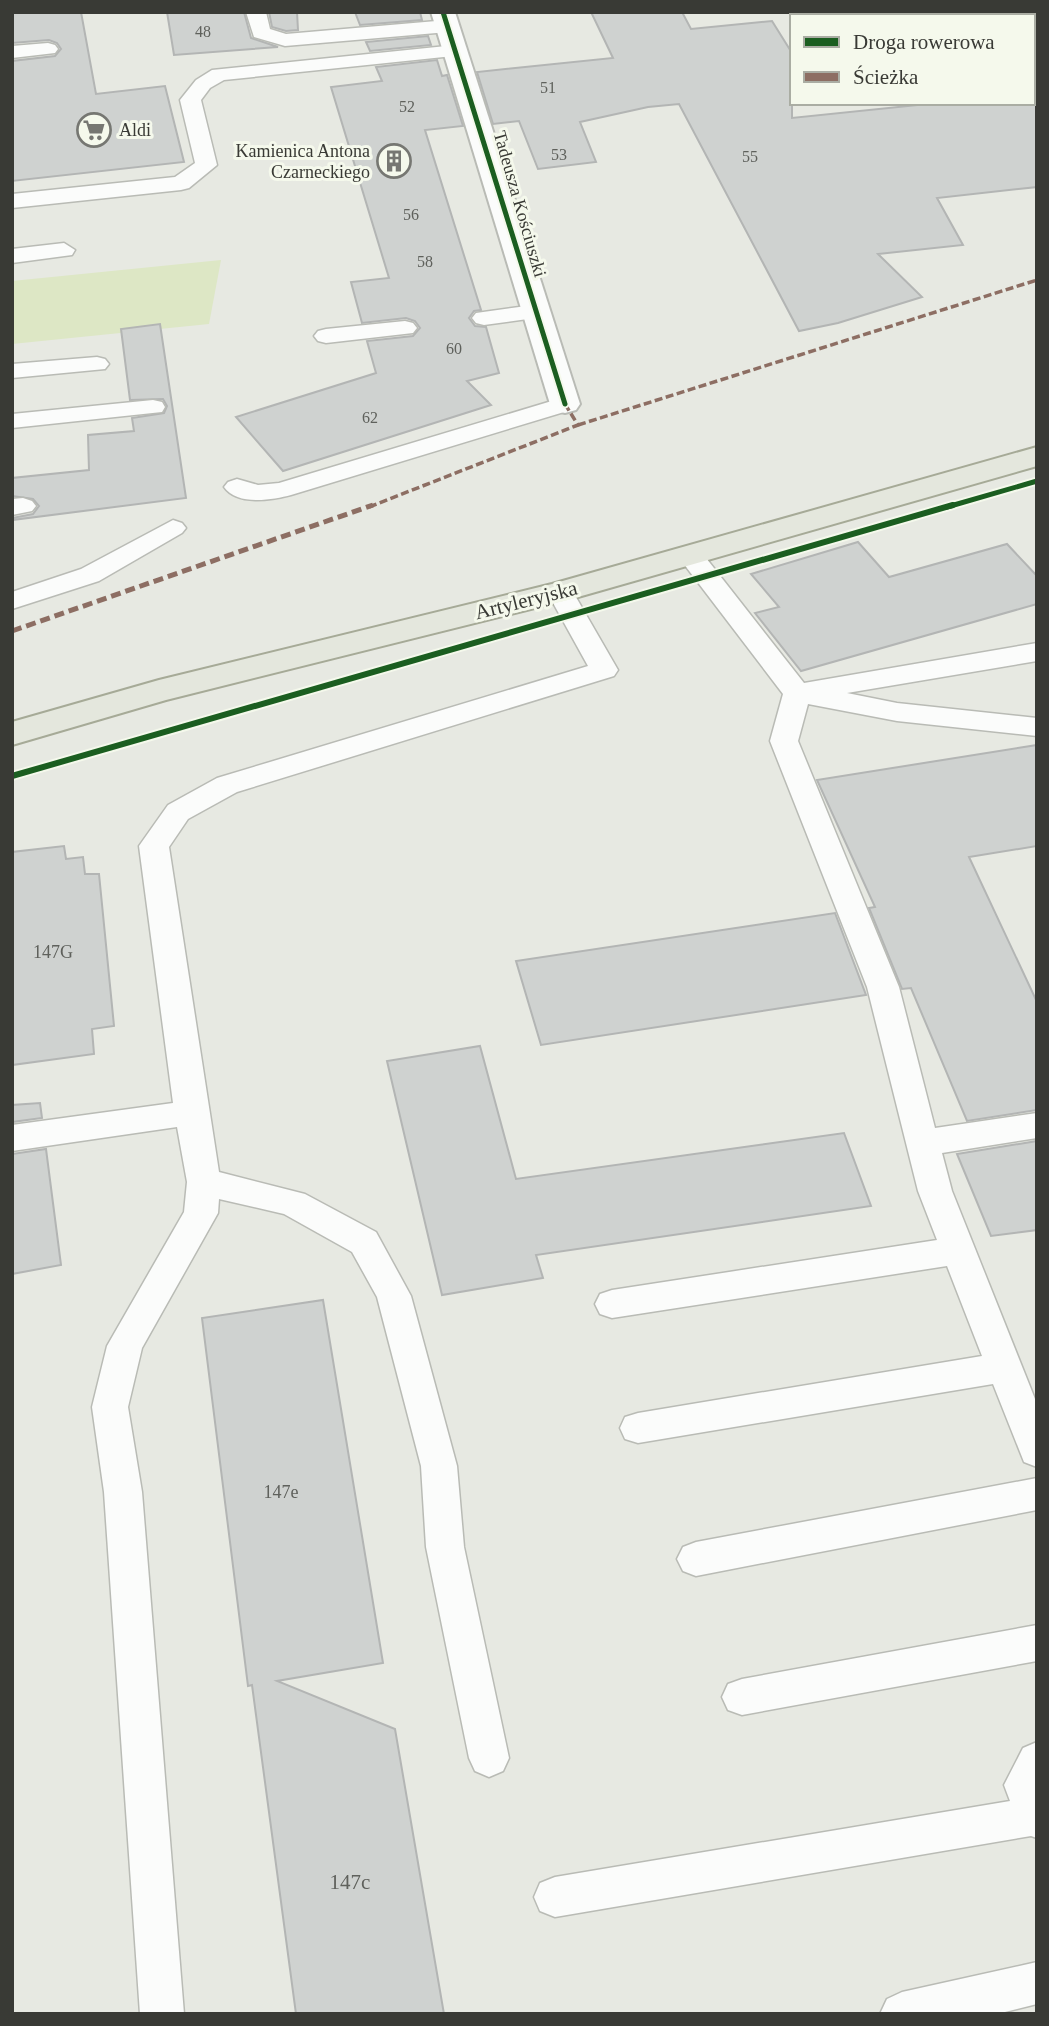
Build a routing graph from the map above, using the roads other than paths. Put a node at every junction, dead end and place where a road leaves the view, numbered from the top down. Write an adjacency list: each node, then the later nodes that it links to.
1 (256, 12): 2 (lane)
2 (449, 30): 5 (lane); 8 (street, Tadeusza Kościuszki)
3 (48, 49): 4 (lane)
4 (12, 52)
5 (12, 201)
6 (64, 250): 7 (lane)
7 (12, 256)
8 (534, 312): 9 (lane); 14 (street, Tadeusza Kościuszki)
9 (484, 318)
10 (405, 328): 11 (lane)
11 (326, 336)
12 (97, 364): 13 (lane)
13 (12, 371)
14 (565, 404): 18 (lane)
15 (153, 407): 16 (lane)
16 (12, 421)
17 (1037, 456): 20 (main road, Artyleryjska)
18 (237, 487)
19 (173, 528): 22 (lane)
20 (690, 555): 21 (main road, Artyleryjska); 24 (lane)
21 (560, 592): 26 (main road, Artyleryjska); 27 (lane)
22 (12, 601)
23 (1037, 652): 24 (lane)
24 (797, 693): 25 (lane); 30 (lane)
25 (1037, 727)
26 (12, 734)
27 (191, 1113): 29 (lane); 31 (lane)
28 (1037, 1125): 30 (lane)
29 (12, 1138)
30 (923, 1143): 32 (lane)
31 (204, 1182): 41 (lane); 46 (lane)
32 (958, 1251): 33 (lane); 34 (lane)
33 (612, 1304)
34 (1004, 1367): 35 (lane); 36 (lane)
35 (638, 1428)
36 (1037, 1451)
37 (1037, 1494): 38 (lane)
38 (696, 1559)
39 (1037, 1643): 40 (lane)
40 (742, 1697)
41 (489, 1758)
42 (1037, 1761): 43 (lane)
43 (1036, 1817): 44 (lane)
44 (555, 1897)
45 (1037, 1983): 47 (lane)
46 (162, 2014)
47 (902, 2014)

